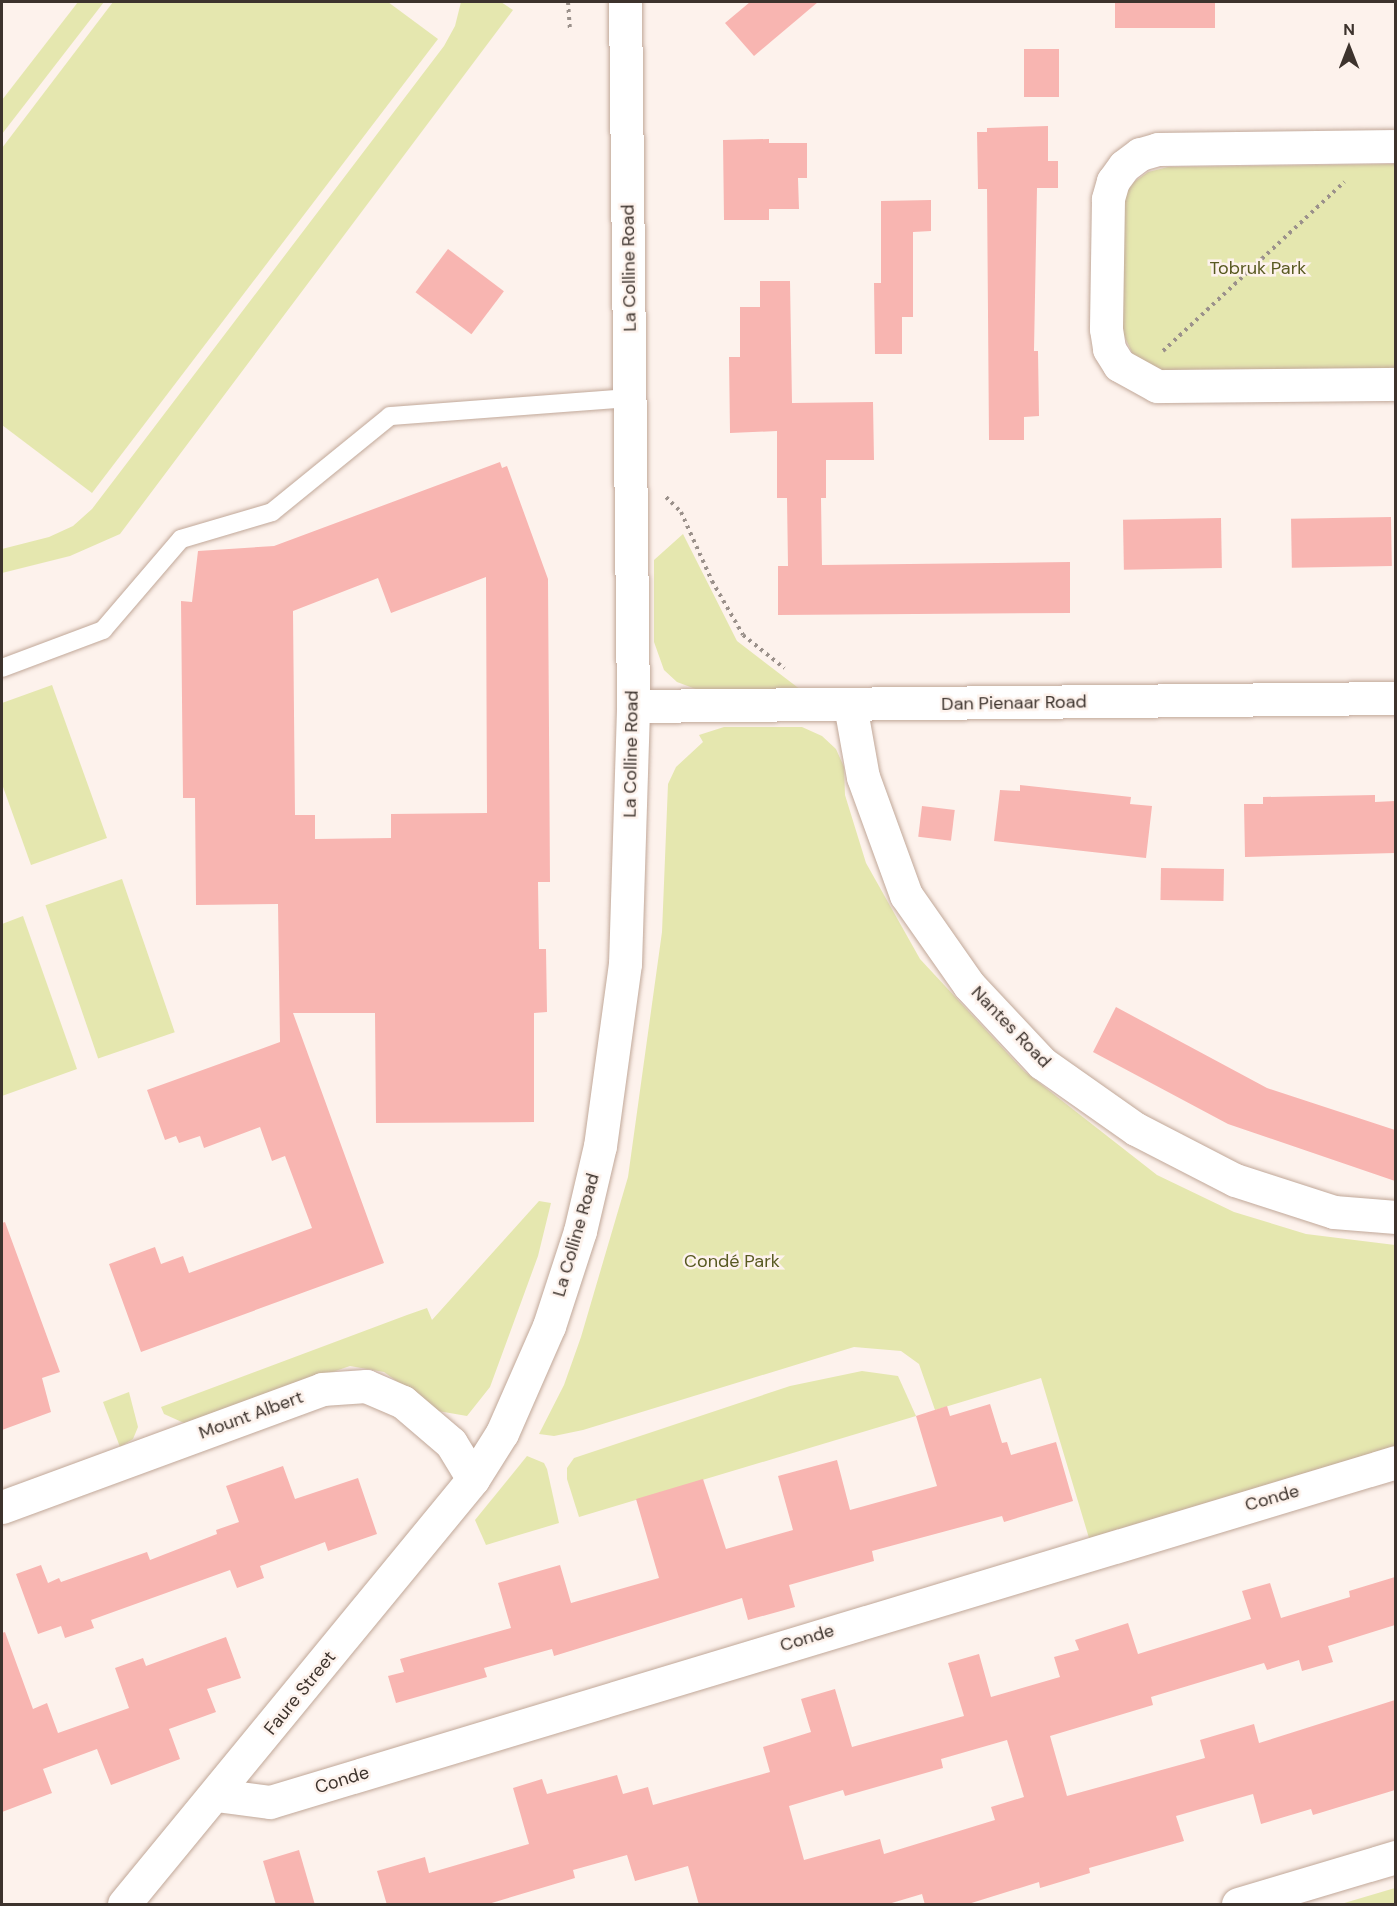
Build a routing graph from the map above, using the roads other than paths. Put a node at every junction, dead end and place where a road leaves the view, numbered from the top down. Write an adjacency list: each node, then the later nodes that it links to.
1 (626, 2): 4 (street, La Colline Road)
2 (1380, 146): 3 (street)
3 (1395, 384)
4 (630, 398): 5 (lane); 8 (street, La Colline Road)
5 (2, 668)
6 (1395, 698): 7 (street, Dan Pienaar Road)
7 (850, 705): 8 (street, Dan Pienaar Road); 9 (street, Nantes Road)
8 (633, 706): 11 (street, La Colline Road)
9 (1395, 1217)
10 (1395, 1462): 13 (street, Conde)
11 (473, 1479): 12 (street, Mount Albert); 13 (street, Faure Street)
12 (2, 1507)
13 (217, 1795): 15 (street, Faure Street)
14 (1395, 1857): 16 (street)
15 (124, 1905)
16 (1238, 1905)

